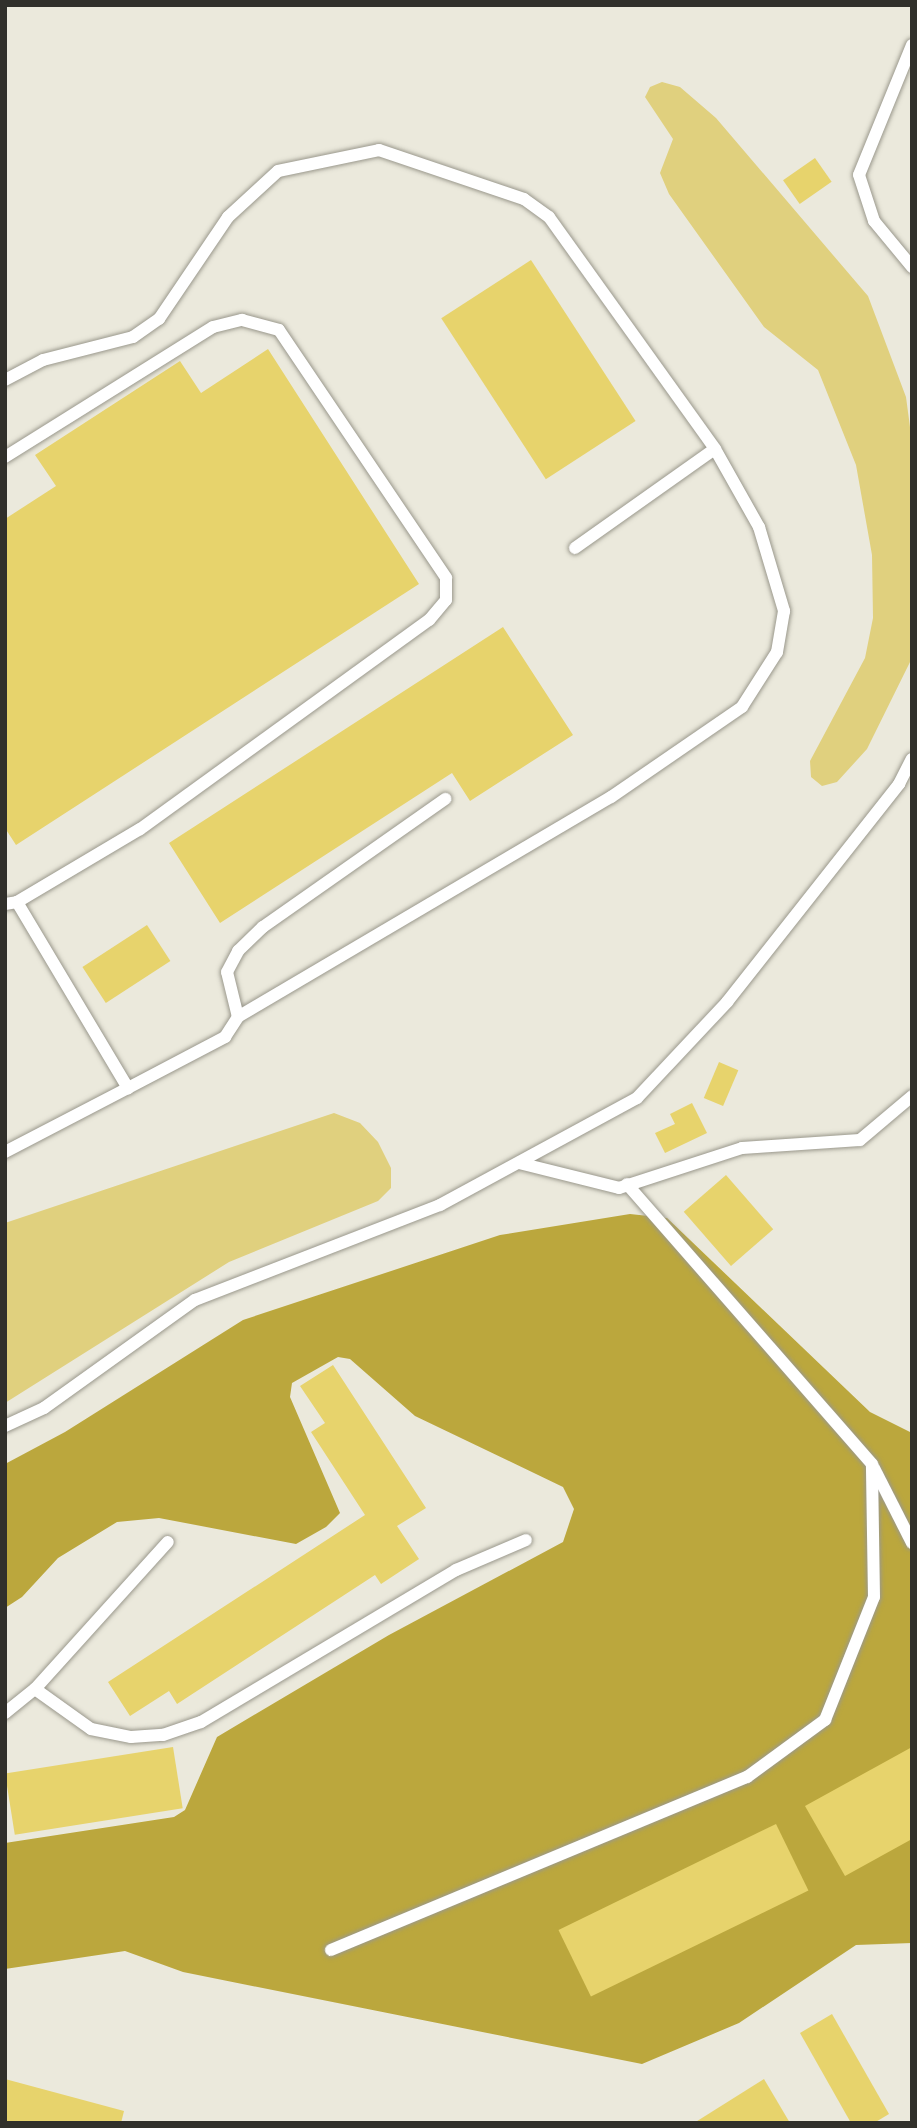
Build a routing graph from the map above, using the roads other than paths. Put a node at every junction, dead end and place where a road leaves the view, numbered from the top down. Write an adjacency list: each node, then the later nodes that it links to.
1 (912, 45): 2 (lane)
2 (912, 267)
3 (5, 380): 4 (lane)
4 (715, 449): 6 (lane); 12 (lane)
5 (5, 457): 11 (lane)
6 (575, 548)
7 (912, 759): 9 (lane)
8 (912, 770): 9 (lane)
9 (900, 784): 16 (lane)
10 (445, 799): 12 (lane)
11 (11, 903): 13 (lane)
12 (238, 1017): 13 (lane)
13 (128, 1088): 15 (lane)
14 (912, 1096): 17 (lane)
15 (5, 1152)
16 (519, 1163): 17 (lane); 18 (lane)
17 (627, 1184): 19 (lane)
18 (5, 1426)
19 (872, 1464): 22 (lane); 25 (lane)
20 (526, 1540): 23 (lane)
21 (167, 1542): 23 (lane)
22 (912, 1543)
23 (35, 1689): 24 (lane)
24 (5, 1713)
25 (331, 1950)

